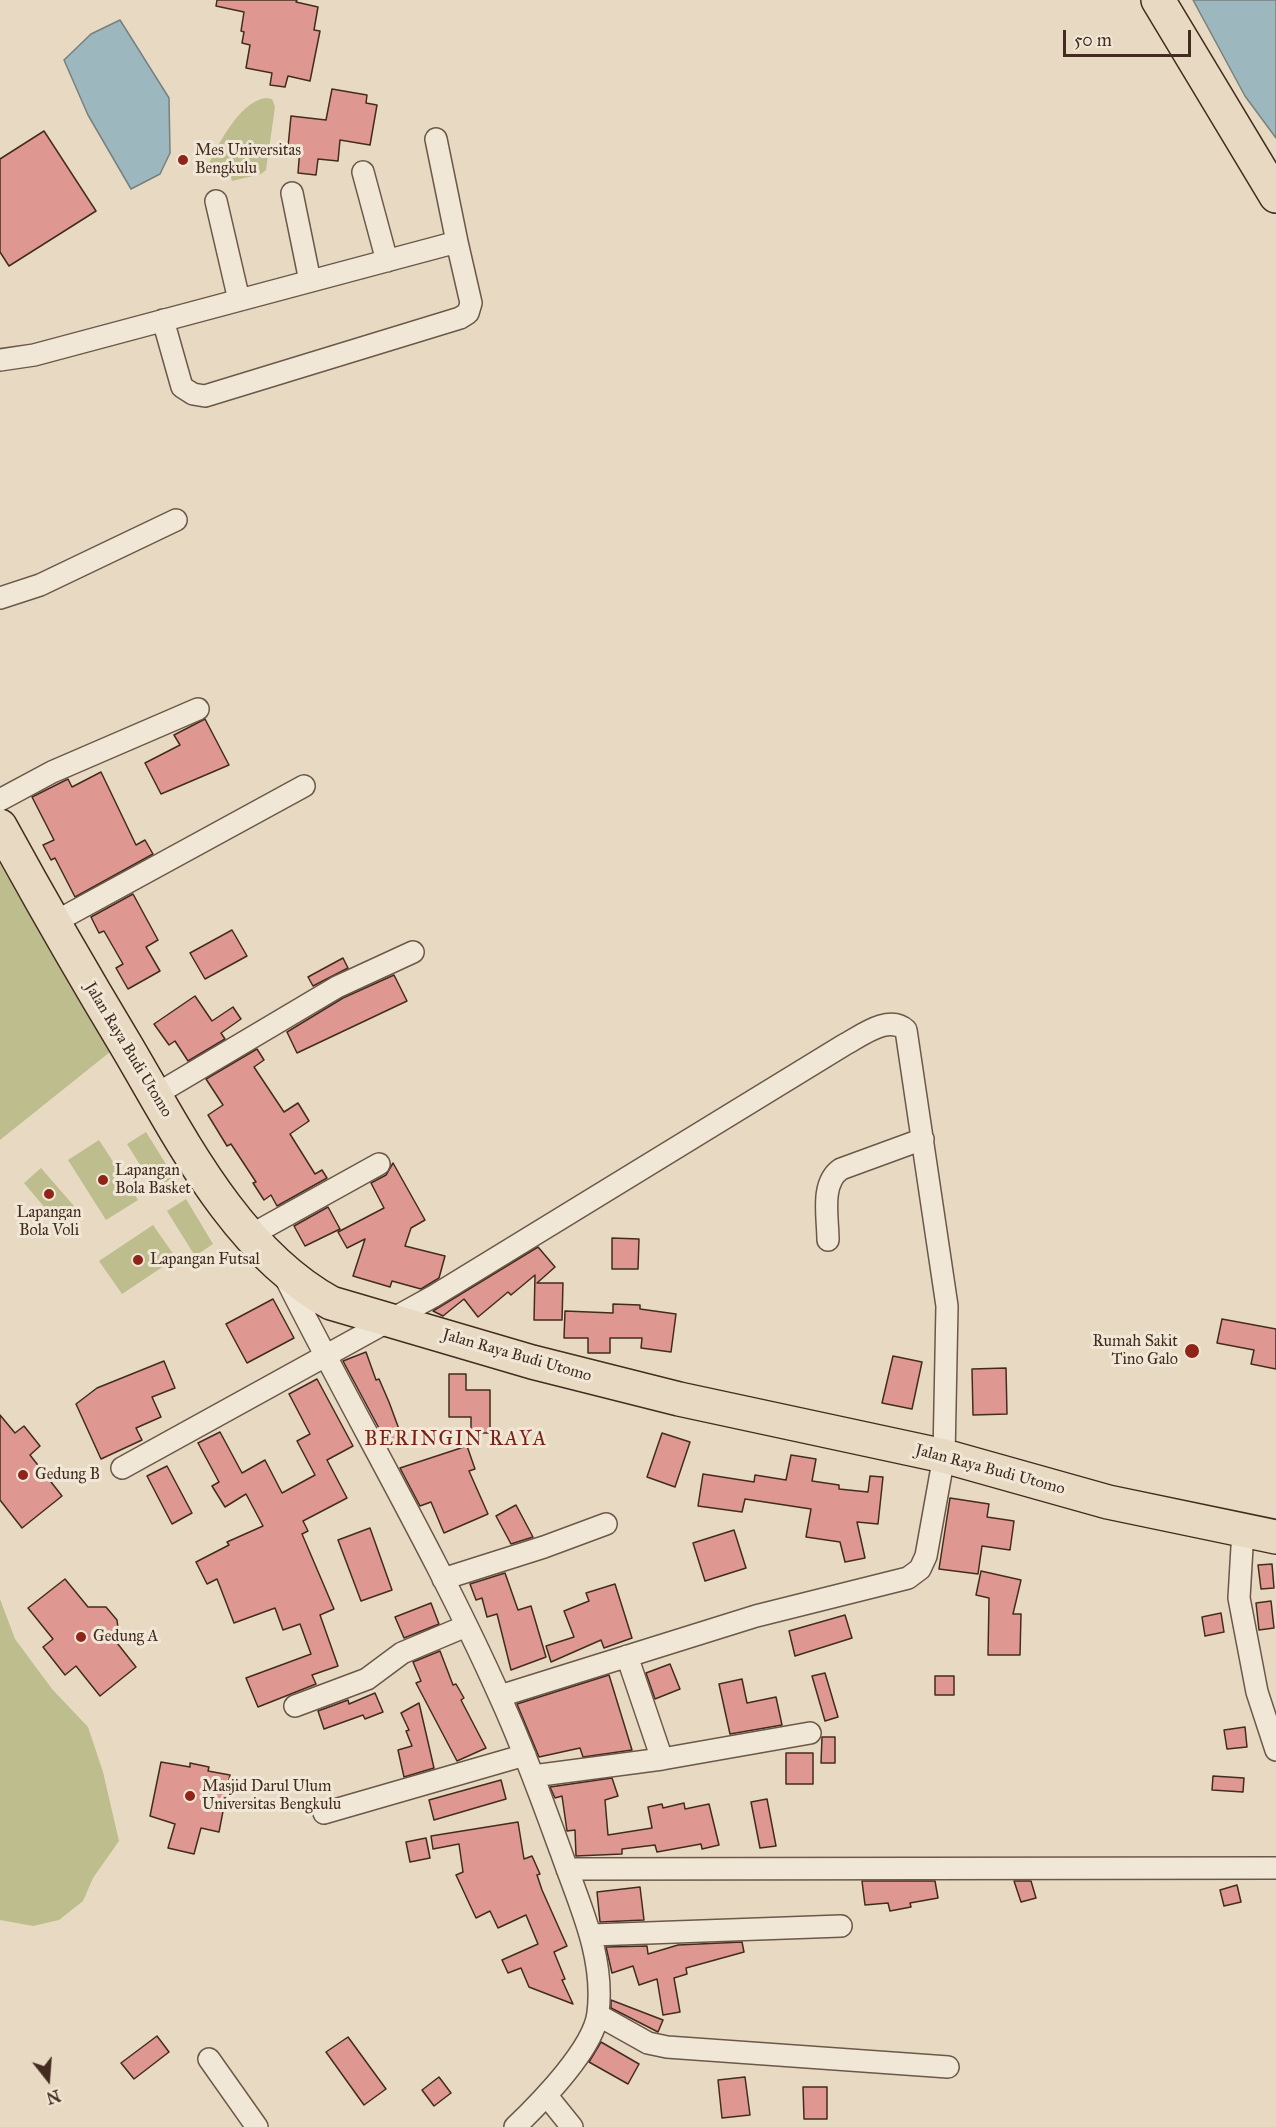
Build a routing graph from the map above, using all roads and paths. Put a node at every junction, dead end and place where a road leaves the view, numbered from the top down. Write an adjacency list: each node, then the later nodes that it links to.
1 (1158, 0): 5 (main road)
2 (436, 139): 7 (street)
3 (363, 172): 8 (street)
4 (292, 193): 9 (street)
5 (1276, 196)
6 (216, 201): 10 (street)
7 (457, 242): 8 (street); 11 (street)
8 (387, 261): 9 (street)
9 (310, 281): 10 (street)
10 (239, 300): 11 (street)
11 (163, 320): 12 (street)
12 (0, 360)
13 (176, 520): 14 (street)
14 (0, 598)
15 (198, 709): 17 (street)
16 (304, 786): 19 (street)
17 (0, 800)
18 (0, 826): 19 (main road, Jalan Raya Budi Utomo)
19 (53, 923): 21 (main road, Jalan Raya Budi Utomo)
20 (413, 952): 21 (street)
21 (155, 1095): 24 (main road, Jalan Raya Budi Utomo)
22 (923, 1139): 25 (street); 27 (street); 29 (street)
23 (379, 1164): 24 (street)
24 (251, 1235): 26 (main road, Jalan Raya Budi Utomo)
25 (828, 1240)
26 (282, 1271): 27 (main road, Jalan Raya Budi Utomo); 28 (street)
27 (391, 1319): 28 (street); 29 (main road, Jalan Raya Budi Utomo)
28 (325, 1356): 30 (street); 34 (street)
29 (944, 1456): 32 (main road, Jalan Raya Budi Utomo); 36 (street)
30 (122, 1468)
31 (606, 1524): 34 (street)
32 (1243, 1530): 33 (main road, Jalan Raya Budi Utomo); 40 (street)
33 (1276, 1537)
34 (443, 1579): 35 (street)
35 (465, 1626): 37 (street); 38 (street)
36 (627, 1656): 37 (street); 42 (street)
37 (500, 1696): 41 (street)
38 (295, 1706)
39 (810, 1733): 42 (street)
40 (1276, 1750)
41 (525, 1755): 43 (street); 44 (street)
42 (662, 1759): 43 (street)
43 (533, 1776): 46 (street)
44 (324, 1813)
45 (1276, 1868): 46 (street)
46 (567, 1869): 48 (street)
47 (841, 1926): 48 (street)
48 (592, 1935): 49 (street)
49 (598, 2015): 51 (street); 52 (street)
50 (210, 2059): 53 (street)
51 (948, 2067)
52 (547, 2096): 54 (street); 55 (street)
53 (257, 2127)
54 (516, 2127)
55 (572, 2127)

